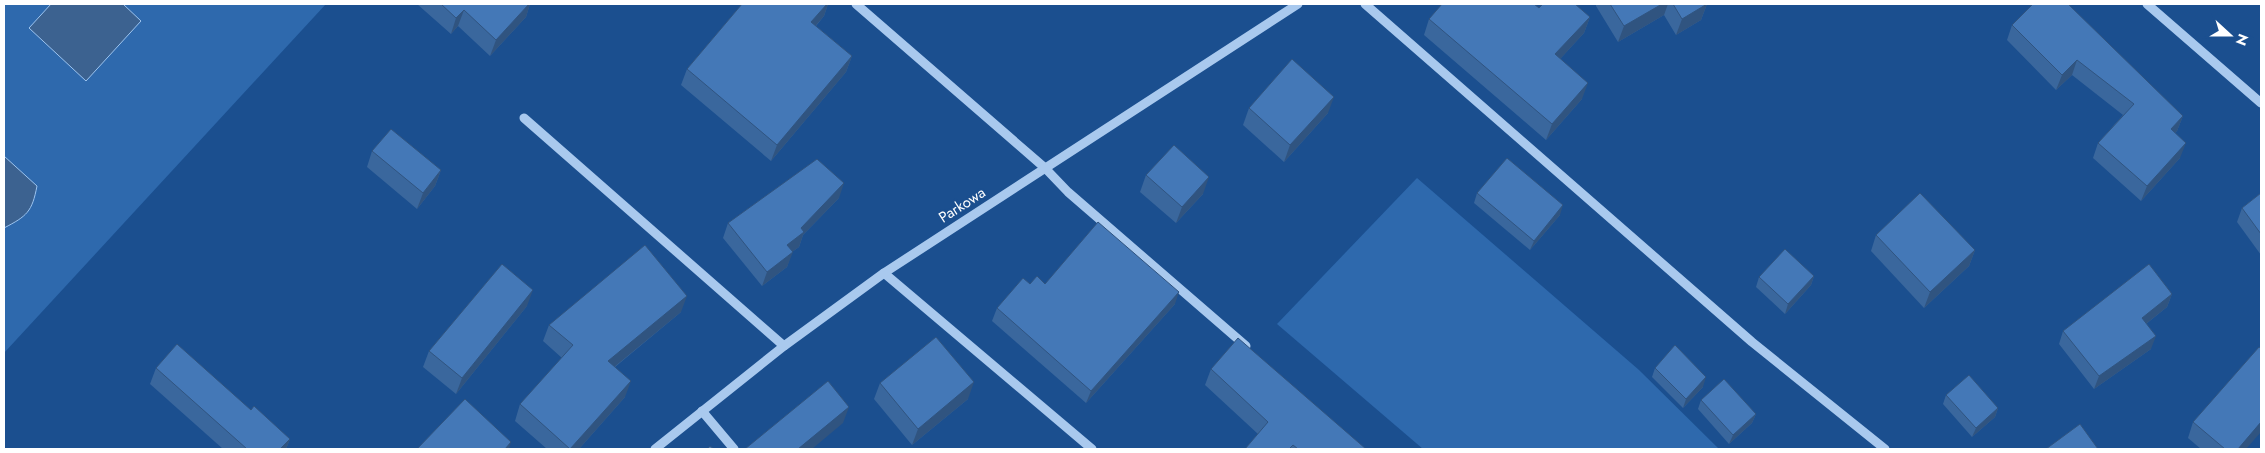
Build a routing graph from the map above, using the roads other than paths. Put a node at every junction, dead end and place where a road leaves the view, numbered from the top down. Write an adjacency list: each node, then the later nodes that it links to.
1 (856, 4): 7 (street)
2 (1298, 4): 7 (street, Parkowa)
3 (1365, 4): 15 (street)
4 (2147, 4): 5 (street)
5 (2261, 103)
6 (524, 118): 9 (street)
7 (1045, 168): 8 (street, Parkowa); 10 (street)
8 (884, 273): 9 (street, Parkowa); 14 (street)
9 (784, 346): 11 (street, Parkowa)
10 (1254, 353)
11 (702, 411): 12 (street, Parkowa); 13 (street)
12 (654, 449)
13 (734, 449)
14 (1092, 449)
15 (1885, 449)

